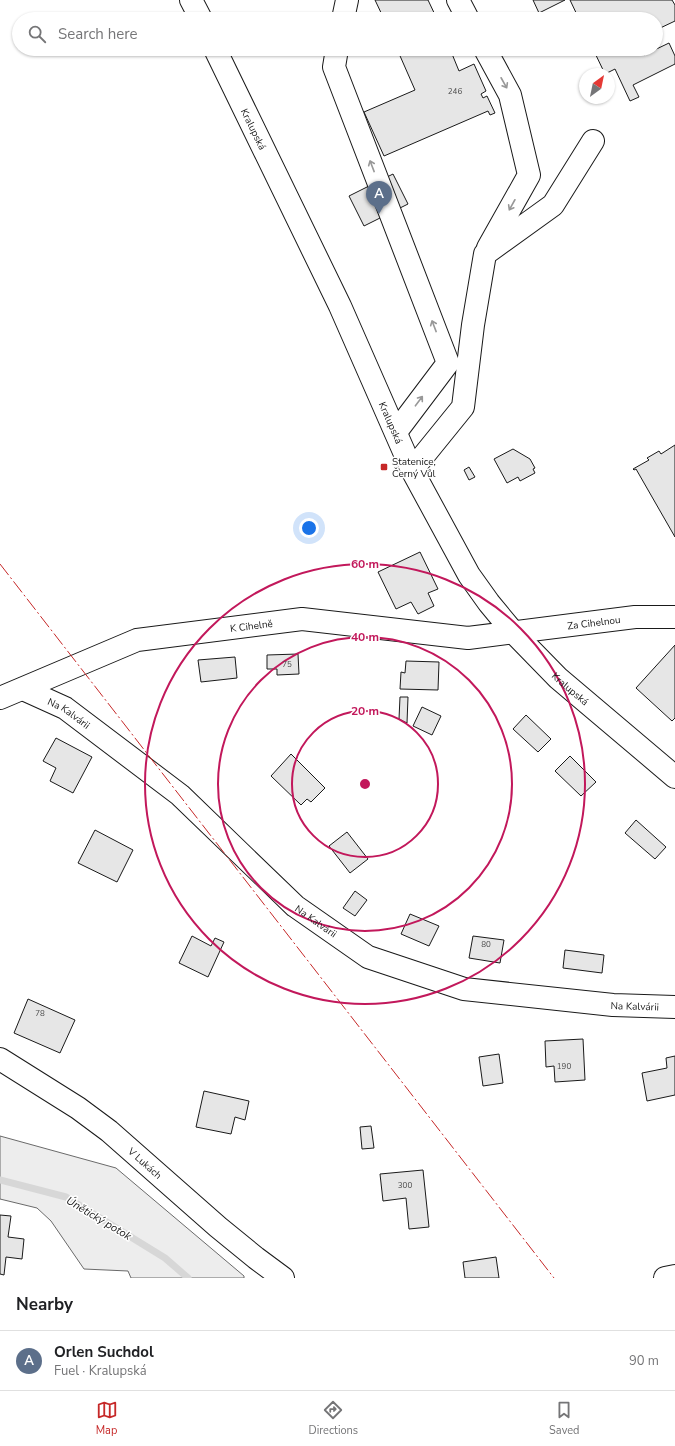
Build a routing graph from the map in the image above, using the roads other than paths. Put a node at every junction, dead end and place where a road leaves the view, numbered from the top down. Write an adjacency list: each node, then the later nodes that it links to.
1 (191, 0): 4 (street)
2 (347, 0): 5 (street)
3 (458, 0): 6 (street)
4 (197, 12)
5 (344, 12)
6 (464, 12)
7 (218, 56): 12 (street, Kralupská)
8 (336, 56): 12 (street, one-way to 8)
9 (489, 56): 11 (street, one-way to 11)
10 (593, 141): 11 (street)
11 (485, 254): 13 (street)
12 (396, 432): 13 (street, Kralupská)
13 (412, 470): 15 (street, Kralupská)
14 (675, 616): 15 (street, Za Cihelnou)
15 (513, 632): 16 (street, K Cihelně); 18 (street, Kralupská)
16 (23, 690): 17 (street, K Cihelně); 19 (street, Na Kalvárii)
17 (0, 698)
18 (675, 777)
19 (675, 1007)
20 (0, 1059): 22 (street, V Lukách)
21 (675, 1276): 23 (street)
22 (283, 1278)
23 (665, 1278)

